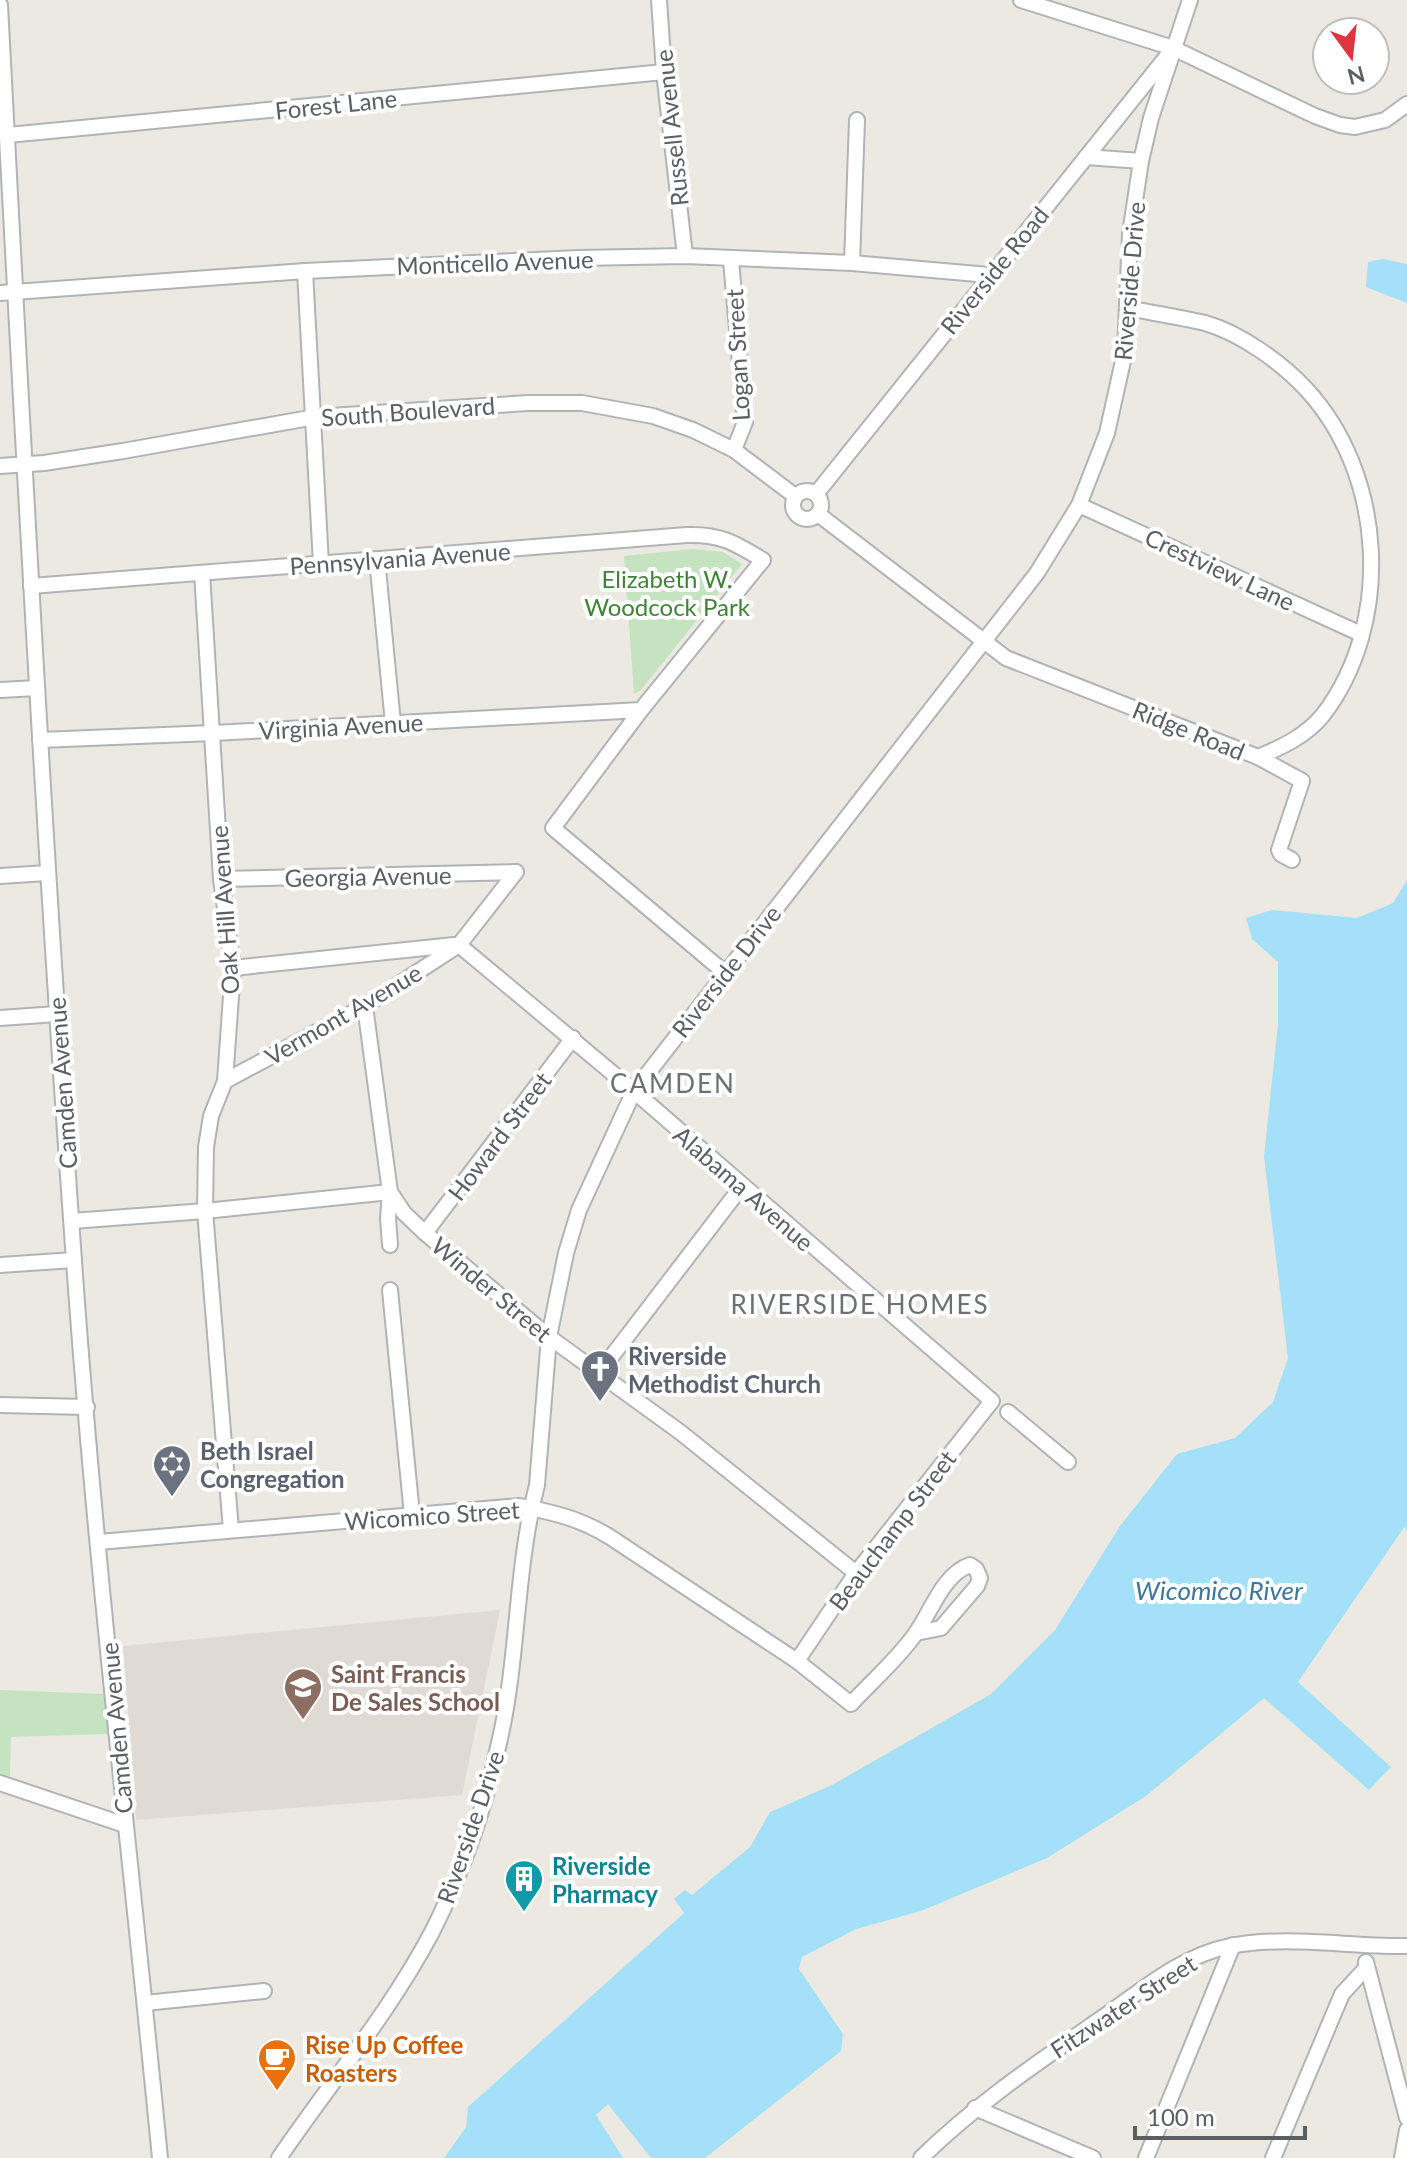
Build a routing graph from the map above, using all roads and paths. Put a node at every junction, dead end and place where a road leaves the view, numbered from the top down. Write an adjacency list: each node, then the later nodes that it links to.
1 (659, 0): 6 (street, Russell Avenue)
2 (1021, 0): 5 (street)
3 (1190, 0): 5 (street, Riverside Drive)
4 (0, 5): 7 (street, Camden Avenue)
5 (1173, 48): 8 (street); 11 (street, Riverside Road); 12 (street, Riverside Drive)
6 (664, 72): 10 (street, Forest Lane); 13 (street, Russell Avenue)
7 (2, 88): 10 (street, Camden Avenue)
8 (1407, 104)
9 (857, 120): 15 (street)
10 (8, 135): 18 (street, Camden Avenue)
11 (1086, 157): 12 (street); 17 (street, Riverside Road)
12 (1141, 161): 20 (street, Riverside Drive)
13 (685, 256): 14 (street, Monticello Avenue); 16 (street, Monticello Avenue)
14 (731, 260): 15 (street, Monticello Avenue); 22 (street, Logan Street)
15 (852, 263): 17 (street, Monticello Avenue)
16 (305, 271): 18 (street, Monticello Avenue); 21 (street)
17 (989, 275): 25 (street, Riverside Road)
18 (17, 292): 19 (street, Monticello Avenue); 23 (street, Camden Avenue)
19 (0, 293)
20 (1127, 308): 27 (street, Riverside Drive); 33 (street, Ridge Road)
21 (315, 417): 22 (street, South Boulevard); 23 (street, South Boulevard); 30 (street)
22 (734, 450): 26 (street, South Boulevard)
23 (25, 465): 24 (street, South Boulevard); 32 (street, Camden Avenue)
24 (0, 466)
25 (816, 494): 26 (street); 28 (street)
26 (795, 496): 28 (street)
27 (1079, 505): 33 (street, Crestview Lane); 34 (street, Riverside Drive)
28 (818, 514): 34 (street)
29 (377, 559): 30 (street, Pennsylvania Avenue); 37 (street, Pennsylvania Avenue); 38 (street)
30 (321, 564): 31 (street, Pennsylvania Avenue)
31 (202, 573): 32 (street, Pennsylvania Avenue); 39 (street, Oak Hill Avenue)
32 (31, 586): 35 (street, Camden Avenue)
33 (1361, 634): 41 (street, Ridge Road)
34 (983, 642): 41 (street, Ridge Road); 48 (street, Riverside Drive)
35 (37, 688): 36 (street); 40 (street, Camden Avenue)
36 (0, 690)
37 (641, 710): 38 (street, Virginia Avenue); 48 (street)
38 (393, 723): 39 (street, Virginia Avenue)
39 (213, 733): 40 (street, Virginia Avenue); 45 (street, Oak Hill Avenue)
40 (40, 740): 43 (street, Camden Avenue)
41 (1258, 757): 42 (street)
42 (1292, 860)
43 (47, 873): 44 (street); 50 (street, Camden Avenue)
44 (0, 876)
45 (221, 879): 46 (street, Georgia Avenue); 47 (street, Oak Hill Avenue)
46 (459, 945): 47 (street); 49 (street, Vermont Avenue); 52 (street, Alabama Avenue)
47 (233, 968): 53 (street, Oak Hill Avenue)
48 (724, 972): 54 (street, Riverside Drive)
49 (365, 1006): 53 (street, Vermont Avenue); 56 (street)
50 (57, 1014): 51 (street); 58 (street, Camden Avenue)
51 (0, 1018)
52 (573, 1038): 54 (street, Alabama Avenue); 59 (street, Howard Street)
53 (225, 1081): 57 (street, Oak Hill Avenue)
54 (634, 1091): 55 (street, Alabama Avenue); 64 (street, Riverside Drive)
55 (742, 1186): 65 (street); 66 (street, Alabama Avenue)
56 (390, 1192): 57 (street); 59 (street, Winder Street); 60 (street)
57 (205, 1211): 58 (street); 73 (street, Oak Hill Avenue)
58 (72, 1221): 61 (street, Camden Avenue)
59 (425, 1233): 64 (street, Winder Street)
60 (390, 1245)
61 (74, 1260): 62 (street); 68 (street, Camden Avenue)
62 (0, 1265)
63 (390, 1290): 72 (street)
64 (549, 1337): 65 (street, Winder Street); 71 (street, Riverside Drive)
65 (599, 1373): 75 (street, Winder Street)
66 (992, 1401): 75 (street, Beauchamp Street)
67 (0, 1405): 68 (street)
68 (87, 1407): 74 (street, Camden Avenue)
69 (1008, 1412): 70 (street)
70 (1068, 1462)
71 (531, 1508): 72 (street, Wicomico Street); 77 (street, Wicomico Street); 90 (street, Riverside Drive)
72 (412, 1515): 73 (street, Wicomico Street)
73 (231, 1530): 74 (street, Wicomico Street)
74 (99, 1542): 79 (street, Camden Avenue)
75 (856, 1573): 77 (street, Beauchamp Street)
76 (916, 1633): 76 (street); 77 (street, Wicomico Street)
77 (797, 1661)
78 (0, 1783): 79 (street)
79 (125, 1825): 85 (street, Camden Avenue)
80 (1233, 1945): 81 (street, Fitzwater Street); 86 (street, Fitzwater Street); 93 (street)
81 (1368, 1946): 82 (street, Fitzwater Street); 83 (street)
82 (1407, 1946)
83 (1366, 1968): 87 (street); 94 (street)
84 (264, 1991): 85 (street)
85 (145, 2003): 89 (street, Camden Avenue)
86 (975, 2108): 91 (street, Fitzwater Street); 92 (street)
87 (1407, 2118)
88 (1407, 2130): 95 (street)
89 (160, 2158)
90 (279, 2158)
91 (921, 2158)
92 (1093, 2158)
93 (1146, 2158)
94 (1273, 2158)
95 (1402, 2158)

